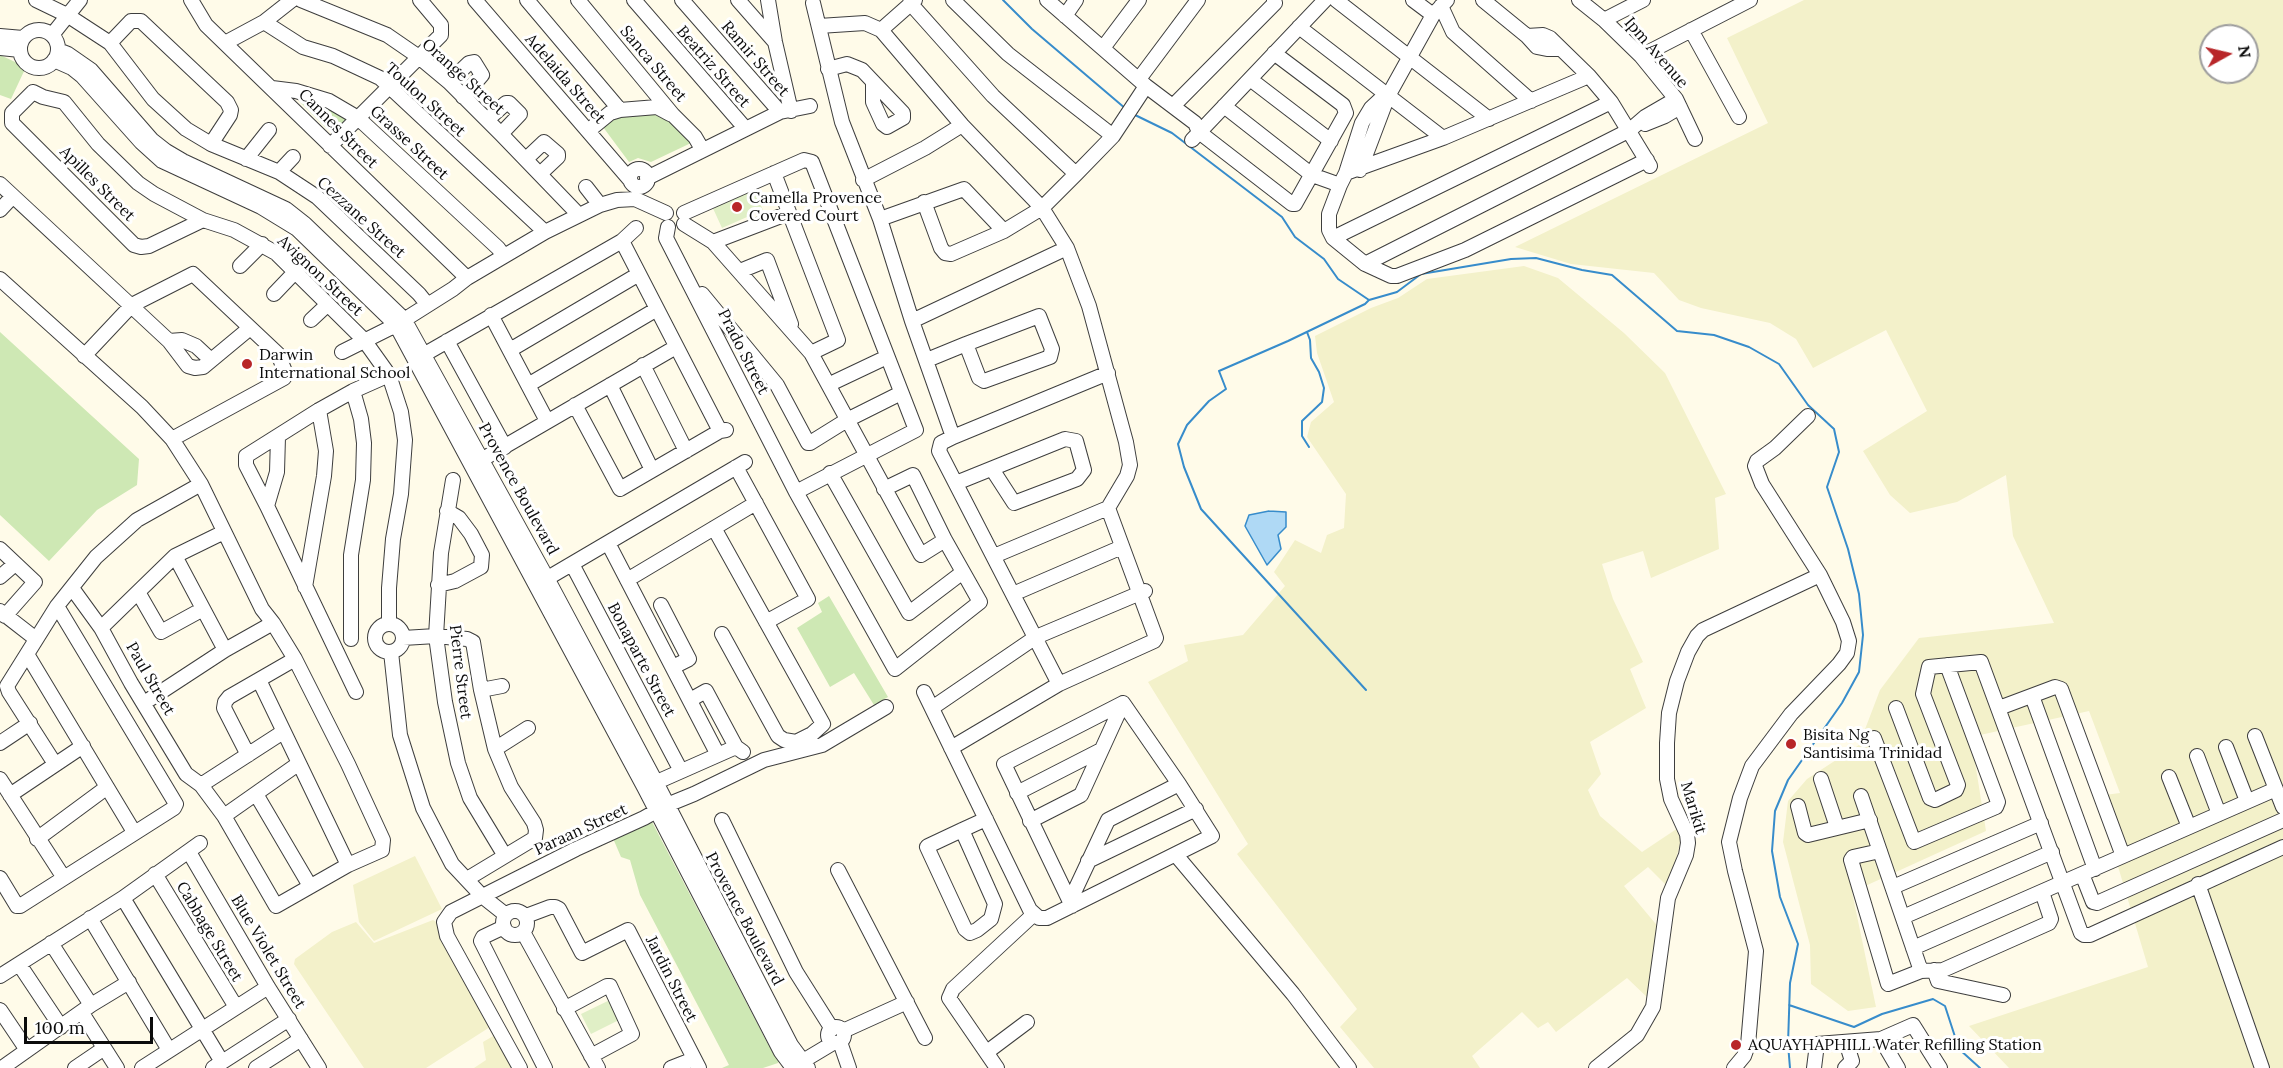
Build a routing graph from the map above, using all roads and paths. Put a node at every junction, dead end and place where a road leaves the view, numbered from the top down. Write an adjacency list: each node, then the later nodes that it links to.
1 (36, 0): 30 (street, Cezzane Street)
2 (80, 0): 30 (street)
3 (191, 0): 42 (street, Cannes Street)
4 (292, 0): 33 (street)
5 (301, 0): 47 (street, Orange Street)
6 (420, 0): 47 (street)
7 (475, 0): 80 (street, Adelaida Street)
8 (527, 0): 67 (street)
9 (579, 0): 70 (street, Sanca Street)
10 (634, 0): 78 (street, Beatriz Street)
11 (682, 0): 68 (street, Ramir Street)
12 (738, 0): 39 (street)
13 (768, 0): 39 (street)
14 (953, 0): 82 (street)
15 (1047, 0): 31 (street)
16 (1076, 0): 31 (street)
17 (1139, 0): 43 (street)
18 (1197, 0): 55 (street)
19 (1274, 0): 65 (street)
20 (1325, 0): 35 (street)
21 (1336, 0): 48 (street)
22 (1413, 0): 29 (street)
23 (1483, 0): 51 (street)
24 (1579, 0): 32 (street, Ipm Avenue)
25 (1643, 0): 32 (street)
26 (1750, 0): 37 (street)
27 (913, 2): 36 (street); 96 (street)
28 (813, 3): 34 (street)
29 (1440, 7): 48 (street); 61 (street)
30 (67, 15): 38 (street); 41 (street, Cezzane Street)
31 (1065, 16): 43 (street)
32 (1604, 20): 46 (street, Ipm Avenue)
33 (264, 22): 42 (street); 56 (street, Toulon Street)
34 (819, 26): 36 (street); 50 (street)
35 (1299, 27): 44 (street); 59 (street)
36 (881, 30): 76 (street)
37 (1691, 30): 46 (street); 71 (street)
38 (52, 35): 40 (street); 45 (street)
39 (775, 42): 68 (street)
40 (10, 43): 49 (street)
41 (110, 43): 87 (street, Cezzane Street); 87 (street)
42 (225, 43): 57 (street, Cannes Street)
43 (1103, 48): 55 (street)
44 (1274, 53): 52 (street); 86 (street)
45 (56, 55): 49 (street); 139 (street, Provence Boulevard)
46 (1641, 56): 63 (street, Ipm Avenue)
47 (419, 57): 53 (street, Orange Street); 56 (street)
48 (1410, 58): 59 (street); 73 (street)
49 (34, 67): 58 (street)
50 (828, 69): 54 (street); 99 (street)
51 (1588, 76): 61 (street); 62 (street)
52 (1250, 79): 66 (street); 86 (street)
53 (449, 82): 60 (street, Orange Street); 60 (street)
54 (873, 82)
55 (1143, 82): 65 (street); 82 (street)
56 (390, 87): 72 (street); 116 (street, Toulon Street)
57 (272, 88): 72 (street, Grasse Street); 88 (street, Cannes Street)
58 (33, 92): 69 (street, Avignon Street); 112 (street, Apilles Street)
59 (1387, 95): 84 (street); 98 (street)
60 (463, 97): 74 (street, Orange Street)
61 (1531, 101): 73 (street)
62 (1611, 102): 77 (street); 117 (street)
63 (1678, 103): 77 (street); 85 (street, Ipm Avenue)
64 (810, 106): 68 (street)
65 (1173, 106): 83 (street)
66 (1224, 106): 83 (street); 97 (street)
67 (620, 110): 70 (street); 80 (street)
68 (785, 112): 78 (street)
69 (73, 115): 75 (street); 112 (street, Avignon Street)
70 (673, 115): 89 (street, Sanca Street)
71 (1739, 117)
72 (358, 118): 88 (street); 122 (street, Grasse Street)
73 (1489, 119): 84 (street)
74 (487, 120): 81 (street, Orange Street); 81 (street)
75 (62, 123)
76 (962, 125): 99 (street); 106 (street)
77 (1633, 127): 123 (street); 123 (street)
78 (745, 128): 89 (street)
79 (269, 130): 91 (street)
80 (588, 131): 101 (street, Adelaida Street)
81 (501, 134): 92 (street, Orange Street)
82 (1113, 136): 96 (street)
83 (1196, 136): 97 (street)
84 (1443, 138): 98 (street)
85 (1695, 139)
86 (1331, 141): 97 (street)
87 (211, 144): 91 (street, Cezzane Street)
88 (330, 146): 129 (street, Cannes Street)
89 (702, 149): 101 (street)
90 (293, 157): 93 (street)
91 (246, 159): 93 (street, Cezzane Street)
92 (526, 159): 94 (street, Orange Street); 94 (street)
93 (279, 172): 132 (street, Cezzane Street)
94 (541, 173): 109 (street, Orange Street)
95 (774, 173): 108 (street); 110 (street); 152 (street)
96 (1076, 174): 106 (street)
97 (1312, 175): 98 (street)
98 (1348, 176): 117 (street)
99 (863, 180): 111 (street)
100 (0, 184): 103 (street)
101 (637, 186): 105 (street); 113 (street)
102 (586, 187): 105 (street)
103 (12, 196): 107 (street); 133 (street)
104 (924, 202): 111 (street); 115 (street); 115 (street)
105 (600, 205): 109 (street)
106 (1042, 208): 115 (street); 121 (street)
107 (0, 210)
108 (789, 213): 119 (street); 149 (street)
109 (579, 215): 116 (street)
110 (684, 218): 113 (street); 119 (street)
111 (880, 219): 138 (street)
112 (203, 220): 120 (street, Avignon Street)
113 (667, 220): 128 (street, Prado Street)
114 (636, 228): 118 (street)
115 (1004, 231)
116 (545, 232): 122 (street)
117 (1333, 238): 123 (street)
118 (622, 241): 127 (street); 136 (street)
119 (713, 242): 125 (street)
120 (261, 244): 124 (street); 126 (street, Avignon Street)
121 (1067, 248): 138 (street); 156 (street)
122 (504, 256): 129 (street)
123 (1365, 264)
124 (240, 266)
125 (740, 271): 141 (street); 141 (street)
126 (295, 272): 131 (street); 134 (street, Avignon Street)
127 (639, 274): 135 (street); 147 (street)
128 (685, 274): 166 (street); 182 (street, Prado Street)
129 (467, 278): 132 (street)
130 (0, 279): 151 (street)
131 (274, 294)
132 (427, 304): 139 (street)
133 (132, 305): 140 (street); 143 (street); 151 (street)
134 (327, 305): 137 (street); 142 (street, Avignon Street)
135 (657, 309): 146 (street); 159 (street)
136 (491, 315): 144 (street); 147 (street)
137 (311, 320)
138 (912, 321): 154 (street)
139 (400, 322): 142 (street); 150 (street, Provence Boulevard); 174 (street, Provence Boulevard)
140 (250, 328): 153 (street); 170 (street)
141 (794, 332): 149 (street)
142 (364, 340): 148 (street); 157 (street, Avignon Street)
143 (169, 341): 153 (street); 153 (street)
144 (447, 341): 150 (street); 171 (street)
145 (966, 344): 145 (street); 154 (street)
146 (676, 346): 155 (street); 172 (street)
147 (510, 350): 159 (street)
148 (342, 352)
149 (811, 353): 158 (street)
150 (425, 354): 174 (street, Provence Boulevard)
151 (84, 356): 170 (street)
152 (887, 357): 158 (street); 162 (street)
153 (211, 360)
154 (927, 360): 169 (street)
155 (643, 365): 160 (street); 172 (street)
156 (1108, 373): 169 (street); 185 (street)
157 (389, 375): 161 (street); 214 (street, Avignon Street)
158 (830, 384): 166 (street)
159 (528, 385): 167 (street)
160 (610, 385): 163 (street); 176 (street)
161 (353, 391): 164 (street); 222 (street)
162 (901, 393): 166 (street); 173 (street)
163 (575, 405): 167 (street); 176 (street)
164 (319, 410): 168 (street); 203 (street)
165 (1808, 416): 198 (street)
166 (848, 420): 173 (street)
167 (548, 421): 171 (street)
168 (278, 437): 184 (street); 184 (street)
169 (953, 437): 179 (street)
170 (172, 439): 180 (street)
171 (505, 447): 174 (street)
172 (686, 451): 176 (street)
173 (865, 455): 177 (street); 181 (street)
174 (477, 462): 201 (street, Provence Boulevard)
175 (992, 469): 175 (street); 179 (street)
176 (652, 470)
177 (830, 473): 182 (street); 197 (street)
178 (453, 480): 186 (street, Pierre Street)
179 (956, 483): 194 (street)
180 (201, 484): 188 (street); 204 (street)
181 (884, 489): 189 (street); 189 (street)
182 (796, 492): 197 (street, Prado Street)
183 (756, 502): 187 (street); 190 (street); 212 (street)
184 (267, 506): 203 (street)
185 (1108, 507): 191 (street); 194 (street)
186 (447, 511): 202 (street, Pierre Street); 202 (street)
187 (714, 528): 200 (street); 212 (street)
188 (224, 532): 193 (street); 213 (street)
189 (945, 540): 197 (street)
190 (608, 543): 196 (street); 200 (street)
191 (1122, 547): 206 (street); 207 (street)
192 (0, 549): 195 (street)
193 (175, 556): 205 (street); 209 (street)
194 (994, 556): 207 (street)
195 (15, 564): 199 (street); 210 (street)
196 (572, 564): 201 (street); 260 (street, Bonaparte Street)
197 (963, 572)
198 (1820, 575): 363 (street, Marikit); 364 (street)
199 (0, 577)
200 (627, 580): 211 (street)
201 (542, 581): 266 (street, Provence Boulevard)
202 (438, 585): 217 (street, Pierre Street)
203 (305, 587): 223 (street)
204 (72, 588): 208 (street); 215 (street, Paul Street)
205 (138, 592): 209 (street); 215 (street)
206 (1142, 592): 219 (street); 231 (street)
207 (1013, 594): 219 (street)
208 (57, 606): 221 (street); 289 (street)
209 (203, 609): 224 (street)
210 (3, 614): 221 (street)
211 (645, 614): 229 (street); 229 (street)
212 (766, 622): 216 (street)
213 (273, 623): 224 (street); 227 (street)
214 (389, 624): 218 (street); 220 (street)
215 (101, 628): 238 (street, Paul Street)
216 (723, 634)
217 (436, 636): 220 (street); 233 (street); 295 (street, Pierre Street)
218 (375, 637): 222 (street); 225 (street)
219 (1036, 637): 231 (street); 241 (street)
220 (403, 638): 225 (street)
221 (36, 639): 226 (street)
222 (351, 639): 223 (street)
223 (331, 641): 234 (street)
224 (225, 650): 238 (street)
225 (391, 652): 304 (street)
226 (27, 654): 244 (street); 250 (street)
227 (295, 658): 230 (street); 298 (street)
228 (1947, 665): 242 (street); 243 (street); 248 (street)
229 (673, 667): 237 (street)
230 (259, 680): 246 (street); 255 (street)
231 (1059, 684): 252 (street)
232 (502, 686): 233 (street)
233 (481, 690): 253 (street)
234 (356, 692)
235 (924, 692): 241 (street)
236 (2032, 696): 243 (street); 296 (street); 300 (street)
237 (690, 700): 256 (street); 256 (street)
238 (144, 703): 265 (street, Paul Street)
239 (1123, 703): 254 (street); 264 (street); 269 (street)
240 (886, 708): 276 (street, Paraan Street)
241 (932, 708): 252 (street)
242 (1896, 708)
243 (1999, 708): 285 (street)
244 (30, 723): 249 (street); 258 (street)
245 (528, 728): 253 (street)
246 (283, 732): 255 (street); 259 (street)
247 (2255, 736): 268 (street)
248 (1874, 738)
249 (0, 743)
250 (82, 746): 258 (street); 267 (street)
251 (2226, 747): 273 (street)
252 (951, 748): 280 (street)
253 (495, 749): 295 (street)
254 (1101, 750): 269 (street); 284 (street)
255 (248, 755): 265 (street)
256 (718, 755): 260 (street)
257 (2197, 756): 278 (street)
258 (55, 764): 271 (street)
259 (298, 764): 270 (street); 298 (street)
260 (681, 771): 266 (street)
261 (2169, 777): 287 (street)
262 (0, 779): 271 (street)
263 (1821, 779): 286 (street)
264 (1179, 783): 277 (street); 297 (street)
265 (201, 785): 279 (street, Paul Street)
266 (650, 785): 276 (street, Provence Boulevard)
267 (106, 788): 289 (street); 290 (street)
268 (2276, 789): 273 (street); 275 (street)
269 (1017, 793): 284 (street)
270 (256, 794): 279 (street); 307 (street)
271 (10, 795): 290 (street)
272 (1861, 796): 282 (street)
273 (2247, 801): 278 (street)
274 (1798, 806): 286 (street)
275 (2283, 807)
276 (662, 808): 310 (street, Paraan Street); 350 (street, Provence Boulevard)
277 (1196, 809): 294 (street); 297 (street)
278 (2218, 814): 287 (street)
279 (224, 816): 307 (street, Paul Street)
280 (986, 819): 288 (street); 313 (street)
281 (722, 820): 338 (street)
282 (1870, 820): 286 (street); 292 (street)
283 (2283, 820): 300 (street)
284 (1030, 821): 312 (street)
285 (2041, 823): 293 (street); 308 (street)
286 (1837, 827)
287 (2189, 827): 296 (street)
288 (962, 830): 288 (street)
289 (134, 832): 303 (street)
290 (37, 839): 303 (street)
291 (2283, 847): 306 (street)
292 (1880, 852): 308 (street); 324 (street)
293 (2052, 852): 305 (street); 315 (street)
294 (1176, 855): 312 (street); 362 (street)
295 (505, 856): 304 (street)
296 (2123, 856): 300 (street)
297 (1088, 861): 312 (street)
298 (348, 865): 307 (street)
299 (838, 870): 329 (street)
300 (2088, 871): 305 (street)
301 (155, 874): 311 (street); 327 (street, Blue Violet Street); 330 (street, Cabbage Street)
302 (0, 878): 303 (street)
303 (64, 878)
304 (467, 879): 310 (street)
305 (2063, 883): 306 (street); 309 (street)
306 (2198, 884): 369 (street)
307 (310, 886)
308 (1893, 887): 315 (street)
309 (2042, 892): 322 (street); 324 (street)
310 (482, 896): 317 (street); 357 (street, Paraan Street)
311 (123, 898): 316 (street); 337 (street)
312 (1071, 904): 313 (street)
313 (1034, 914): 346 (street)
314 (526, 916): 317 (street); 319 (street); 348 (street, Jardin Street)
315 (1903, 917): 322 (street)
316 (90, 918): 321 (street); 326 (street)
317 (505, 921): 319 (street); 320 (street)
318 (471, 929): 320 (street)
319 (523, 932): 332 (street)
320 (482, 938): 358 (street)
321 (51, 943): 323 (street); 331 (street)
322 (1913, 948): 324 (street)
323 (19, 964): 325 (street); 336 (street)
324 (1927, 971): 328 (street)
325 (0, 976)
326 (129, 982): 331 (street); 345 (street)
327 (268, 987): 330 (street); 334 (street, Blue Violet Street)
328 (2002, 995)
329 (907, 1002): 338 (street); 339 (street)
330 (236, 1007): 337 (street)
331 (86, 1009): 336 (street); 343 (street)
332 (564, 1009): 347 (street); 347 (street)
333 (0, 1010): 344 (street)
334 (289, 1019): 340 (street, Blue Violet Street); 349 (street)
335 (1027, 1022): 346 (street)
336 (61, 1027): 344 (street)
337 (202, 1028): 345 (street); 349 (street)
338 (837, 1036): 350 (street); 360 (street)
339 (925, 1038)
340 (301, 1039): 355 (street); 356 (street, Blue Violet Street)
341 (1881, 1039): 342 (street); 367 (street); 368 (street)
342 (1846, 1042): 365 (street); 366 (street)
343 (103, 1049): 352 (street); 353 (street)
344 (27, 1050): 351 (street)
345 (169, 1050): 354 (street)
346 (987, 1052): 361 (street)
347 (594, 1062)
348 (696, 1064): 359 (street)
349 (218, 1065)
350 (801, 1066)
351 (2, 1068)
352 (75, 1068)
353 (117, 1068)
354 (142, 1068)
355 (256, 1068)
356 (319, 1068)
357 (520, 1068)
358 (545, 1068)
359 (671, 1068)
360 (849, 1068)
361 (997, 1068)
362 (1349, 1068)
363 (1596, 1068)
364 (1734, 1068)
365 (1814, 1068)
366 (1845, 1068)
367 (1898, 1068)
368 (1940, 1068)
369 (2262, 1068)

